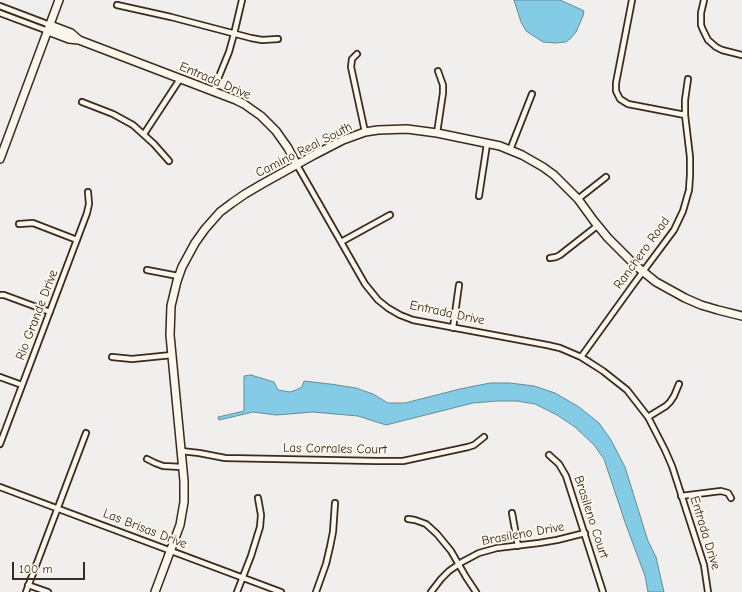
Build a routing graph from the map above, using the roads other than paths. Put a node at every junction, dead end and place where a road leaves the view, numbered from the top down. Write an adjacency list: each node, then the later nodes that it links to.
1 (59, 0): 8 (street)
2 (242, 0): 9 (street)
3 (632, 0): 19 (street)
4 (704, 0): 12 (street)
5 (117, 5): 9 (street)
6 (0, 6): 8 (street)
7 (0, 13): 8 (street)
8 (49, 28): 14 (street, Entrada Drive); 25 (street)
9 (234, 34): 10 (street); 16 (street)
10 (278, 39)
11 (357, 54): 20 (street)
12 (742, 54)
13 (438, 71): 21 (street)
14 (180, 79): 16 (street, Entrada Drive); 22 (street)
15 (688, 79): 19 (street, Ranchero Road)
16 (213, 91): 27 (street, Entrada Drive)
17 (532, 94): 24 (street)
18 (82, 102): 22 (street)
19 (685, 115): 39 (street, Ranchero Road)
20 (365, 132): 21 (street, Camino Real South); 27 (street, Camino Real South)
21 (437, 133): 23 (street, Camino Real South)
22 (144, 134): 26 (street)
23 (487, 144): 24 (street, Camino Real South); 30 (street)
24 (510, 150): 31 (street, Camino Real South)
25 (0, 159)
26 (168, 161)
27 (297, 165): 36 (street, Entrada Drive); 40 (street, Camino Real South)
28 (606, 177): 31 (street)
29 (88, 192): 35 (street, Rio Grande Drive)
30 (479, 196)
31 (578, 200): 34 (street, Camino Real South)
32 (390, 215): 36 (street)
33 (19, 224): 35 (street)
34 (597, 226): 37 (street); 39 (street, Camino Real South)
35 (77, 240): 43 (street, Rio Grande Drive)
36 (341, 242): 45 (street, Entrada Drive)
37 (550, 258)
38 (147, 270): 40 (street)
39 (643, 272): 44 (street, Camino Real South); 48 (street, Ranchero Road)
40 (178, 276): 46 (street, Camino Real South)
41 (459, 285): 45 (street)
42 (0, 295): 43 (street)
43 (50, 312): 51 (street, Rio Grande Drive)
44 (742, 316)
45 (453, 328): 48 (street, Entrada Drive)
46 (172, 355): 47 (street); 56 (street, Camino Real South)
47 (112, 357)
48 (581, 357): 52 (street, Entrada Drive)
49 (0, 377): 51 (street)
50 (679, 384): 52 (street)
51 (22, 385): 55 (street, Rio Grande Drive)
52 (648, 417): 61 (street, Entrada Drive)
53 (86, 433): 65 (street)
54 (484, 437): 56 (street, Las Corrales Court)
55 (0, 444)
56 (181, 451): 59 (street, Camino Real South)
57 (549, 455): 68 (street, Brasileno Court)
58 (147, 460): 59 (street)
59 (182, 467): 70 (street, Camino Real South)
60 (0, 487): 65 (street, Las Brisas Drive)
61 (681, 496): 63 (street); 83 (street, Entrada Drive)
62 (258, 498): 72 (street)
63 (731, 498)
64 (334, 503): 79 (street)
65 (57, 508): 70 (street, Las Brisas Drive); 73 (street)
66 (512, 513): 69 (street)
67 (408, 519): 71 (street)
68 (585, 533): 69 (street, Brasileno Drive); 82 (street, Brasileno Court)
69 (518, 546): 71 (street, Brasileno Drive)
70 (170, 551): 72 (street, Las Brisas Drive); 76 (street, Camino Real South)
71 (458, 564): 80 (street, Brasileno Drive); 81 (street)
72 (242, 578): 77 (street); 78 (street, Las Brisas Drive)
73 (28, 585): 74 (street); 75 (street)
74 (26, 592)
75 (48, 592)
76 (155, 592)
77 (237, 592)
78 (281, 592)
79 (316, 592)
80 (431, 592)
81 (476, 592)
82 (604, 592)
83 (708, 592)

